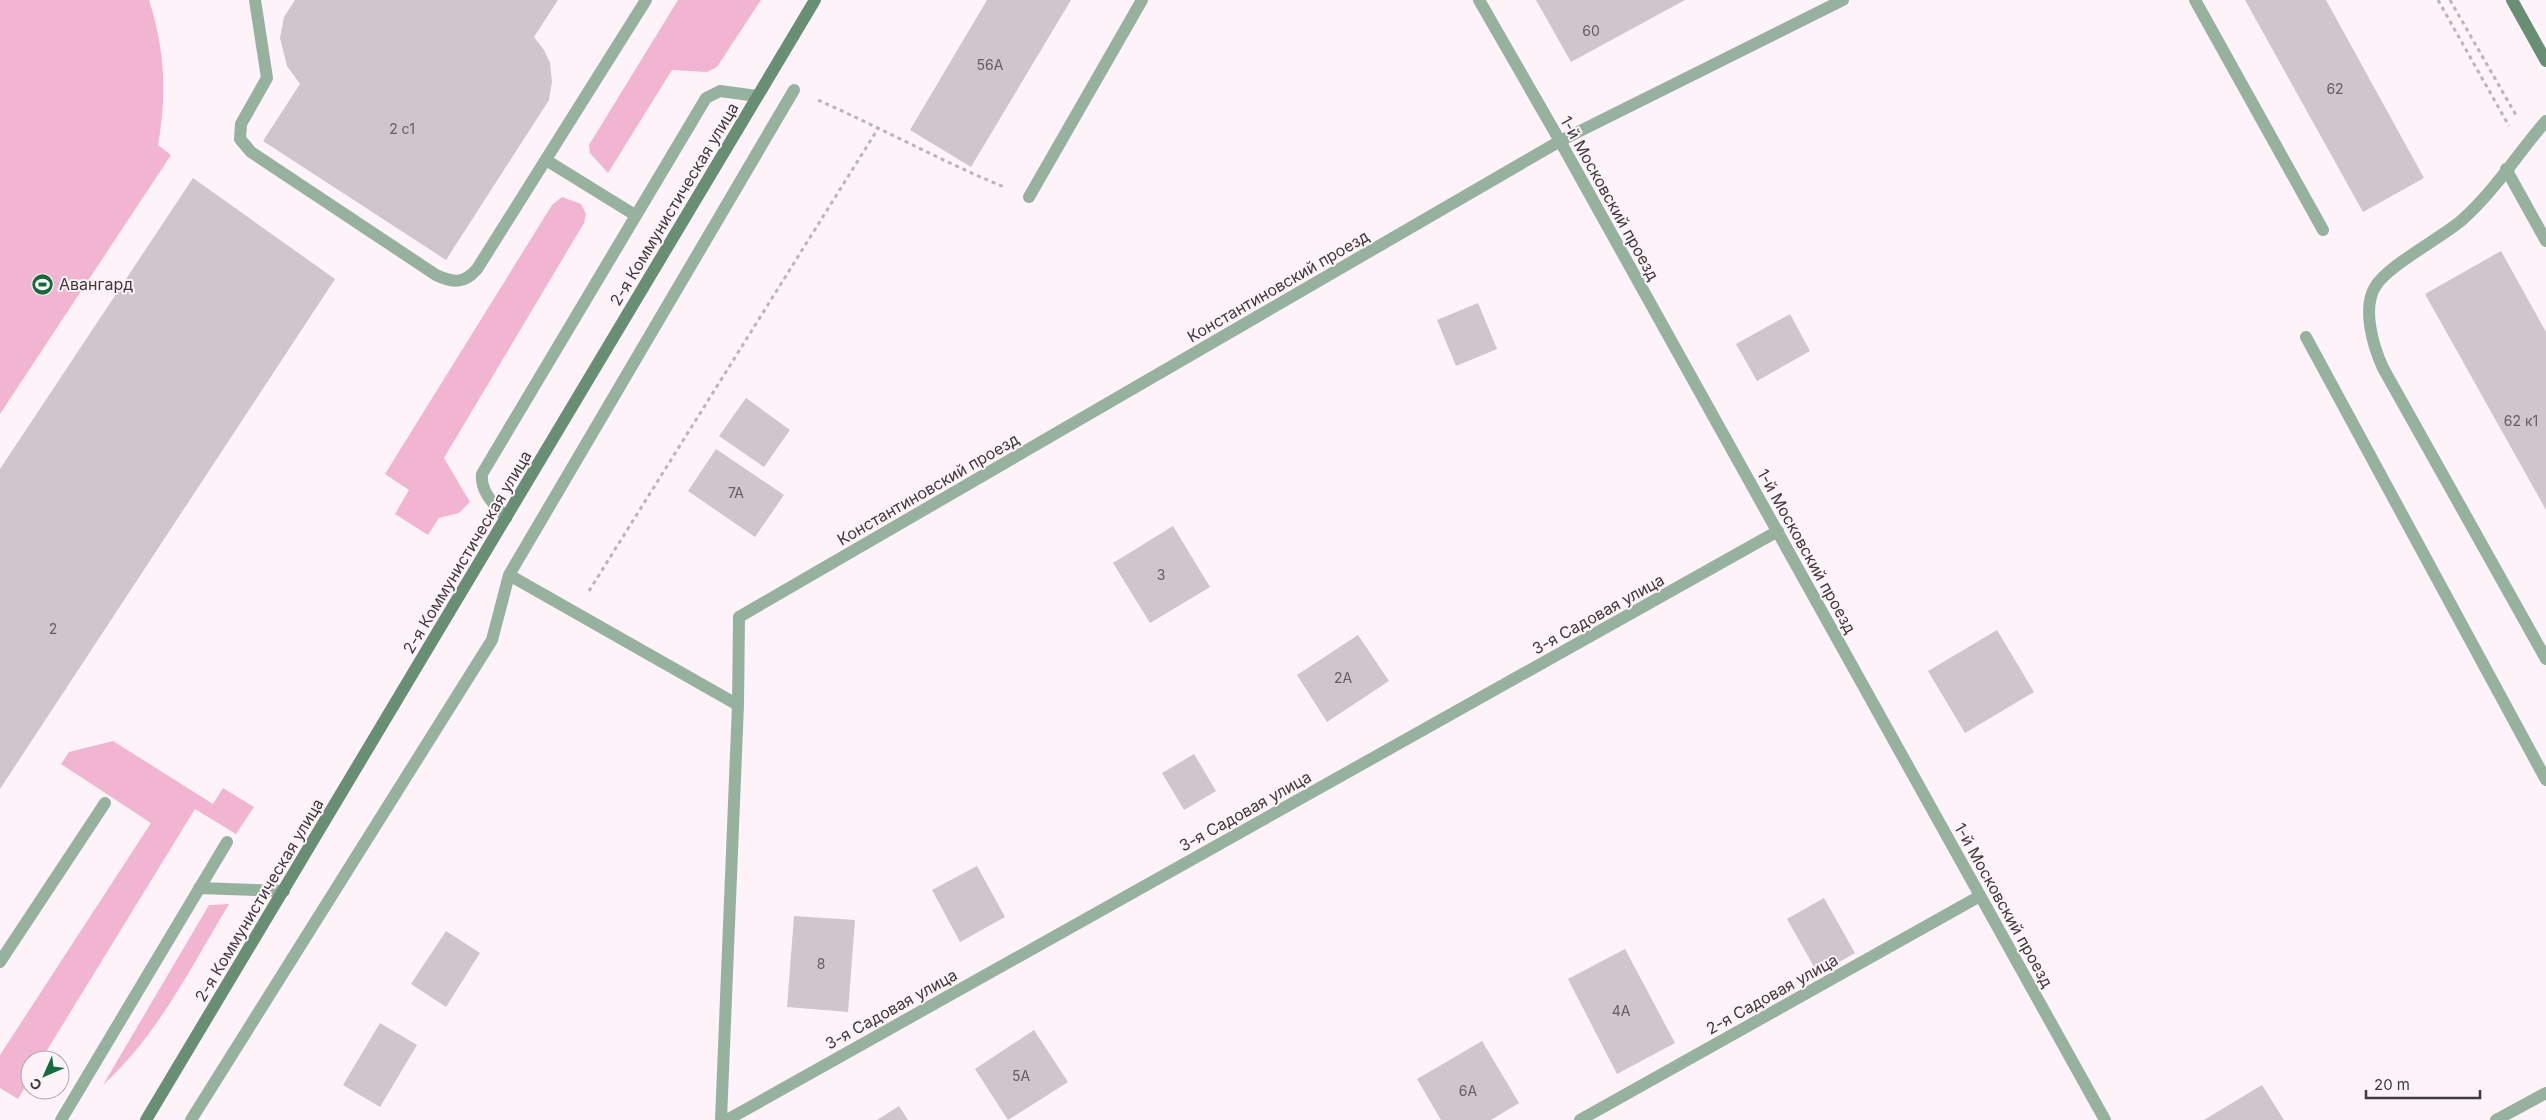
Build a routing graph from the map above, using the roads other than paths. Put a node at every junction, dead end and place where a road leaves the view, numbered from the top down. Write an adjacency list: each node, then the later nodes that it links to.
1 (255, 0): 14 (street)
2 (646, 0): 14 (street)
3 (815, 0): 11 (street, 2-я Коммунистическая улица)
4 (1142, 0): 16 (street)
5 (1479, 0): 13 (street, 1-й Московский проезд)
6 (1843, 0): 13 (street, Константиновский проезд)
7 (2195, 0): 18 (street)
8 (2512, 0): 9 (street)
9 (2546, 61)
10 (794, 90): 23 (street)
11 (757, 96): 17 (street); 21 (street, 2-я Коммунистическая улица)
12 (2546, 121): 15 (street)
13 (1560, 142): 22 (street, 1-й Московский проезд); 25 (street, Константиновский проезд)
14 (546, 160): 17 (street)
15 (2506, 169): 19 (street); 24 (street)
16 (1029, 197)
17 (635, 215): 21 (street)
18 (2323, 230)
19 (2546, 241)
20 (2306, 337): 26 (street)
21 (506, 518): 30 (street, 2-я Коммунистическая улица)
22 (1778, 531): 31 (street, 1-й Московский проезд); 38 (street, 3-я Садовая улица)
23 (509, 575): 25 (street); 36 (street)
24 (2546, 659)
25 (738, 705): 37 (street)
26 (2546, 780)
27 (105, 802): 32 (street)
28 (227, 842): 29 (street)
29 (199, 888): 30 (street); 34 (street)
30 (284, 891): 35 (street, 2-я Коммунистическая улица)
31 (1980, 896): 39 (street, 2-я Садовая улица); 40 (street, 1-й Московский проезд)
32 (0, 962)
33 (2546, 1093): 41 (street)
34 (61, 1120)
35 (146, 1120)
36 (191, 1120)
37 (722, 1120)
38 (727, 1120)
39 (1580, 1120)
40 (2106, 1120)
41 (2496, 1120)

